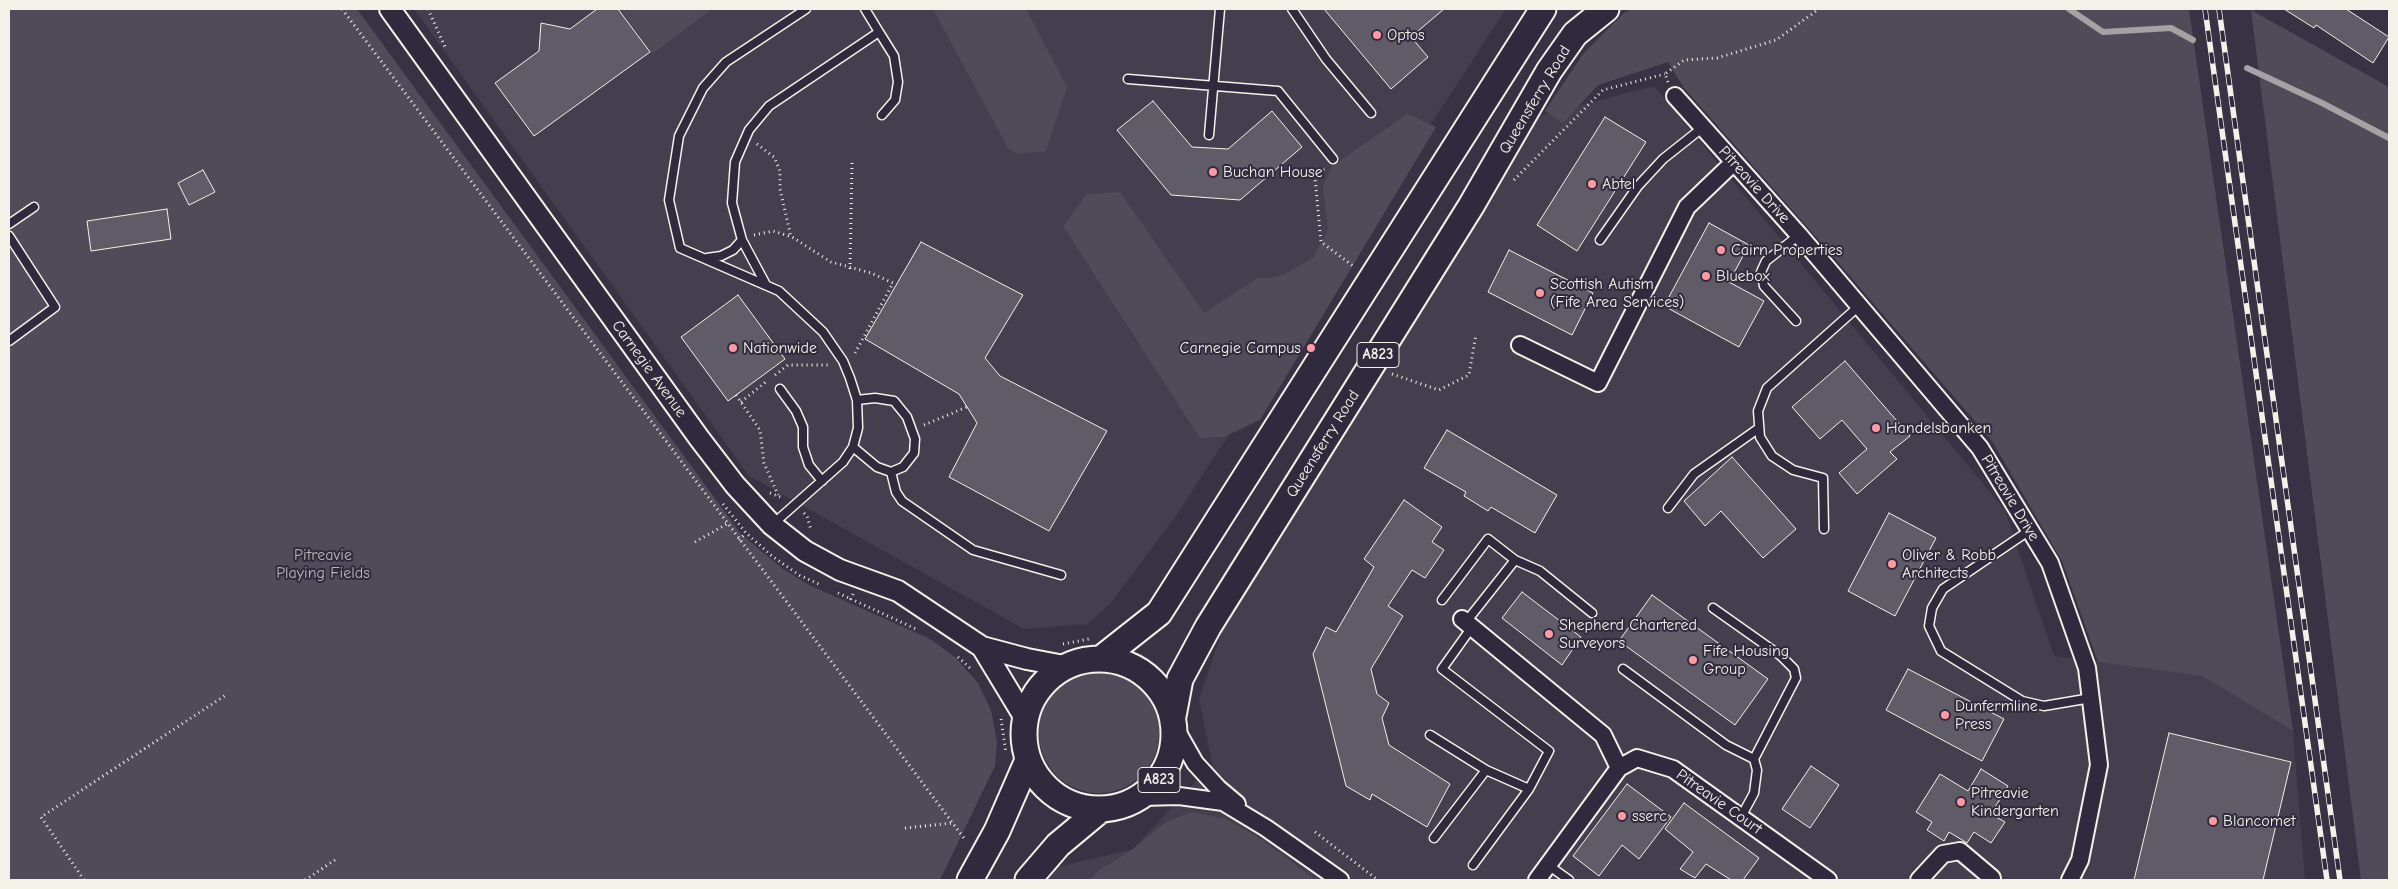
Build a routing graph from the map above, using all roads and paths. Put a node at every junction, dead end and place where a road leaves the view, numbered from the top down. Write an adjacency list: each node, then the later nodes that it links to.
1 (342, 9): 54 (path)
2 (806, 9): 31 (lane)
3 (864, 9): 10 (lane)
4 (1220, 9): 13 (lane)
5 (1292, 9): 15 (lane)
6 (1543, 9): 70 (main road, A823)
7 (1606, 9): 79 (main road, Queensferry Road / A823)
8 (1819, 9): 11 (path)
9 (395, 10): 55 (street, Carnegie Avenue)
10 (879, 32): 16 (lane); 19 (lane)
11 (1665, 74): 14 (path); 23 (path)
12 (1128, 79): 13 (lane)
13 (1213, 87): 18 (lane); 20 (lane)
14 (1675, 96): 17 (street, Pitreavie Drive)
15 (1371, 114)
16 (882, 115)
17 (1702, 128): 22 (street, Pitreavie Drive); 30 (lane)
18 (1209, 135)
19 (746, 139): 28 (path); 29 (lane)
20 (1333, 159): 33 (path)
21 (852, 163): 32 (path)
22 (1734, 164): 26 (street, Pitreavie Drive); 39 (street)
23 (1509, 185)
24 (34, 207): 25 (lane)
25 (9, 224)
26 (1799, 235): 35 (street, Pitreavie Drive); 36 (lane)
27 (9, 236): 38 (lane)
28 (792, 237): 29 (path); 32 (path)
29 (742, 240): 31 (lane); 34 (lane)
30 (1600, 240)
31 (706, 259): 34 (lane)
32 (850, 269): 40 (path)
33 (1358, 269)
34 (765, 283): 40 (lane)
35 (1859, 306): 47 (lane); 57 (street, Pitreavie Drive)
36 (1796, 321)
37 (1476, 334): 41 (path)
38 (9, 341)
39 (1520, 345)
40 (844, 361): 44 (lane); 45 (path)
41 (1390, 373)
42 (780, 389): 51 (lane)
43 (736, 395): 45 (path)
44 (856, 400): 48 (lane); 49 (lane)
45 (741, 402): 52 (path)
46 (967, 407): 48 (path)
47 (1759, 428): 53 (lane); 56 (lane)
48 (912, 430): 50 (lane)
49 (853, 447): 50 (lane); 51 (lane)
50 (891, 472): 62 (lane)
51 (822, 480): 55 (lane)
52 (779, 496)
53 (1668, 508)
54 (727, 524): 59 (path); 60 (path)
55 (772, 525): 63 (street, Carnegie Avenue)
56 (1824, 529)
57 (2030, 530): 76 (street, Pitreavie Drive); 76 (lane)
58 (746, 533): 59 (path)
59 (739, 540): 89 (path)
60 (694, 542)
61 (1514, 560): 64 (lane); 66 (lane); 67 (lane)
62 (1061, 575)
63 (858, 577): 68 (path); 69 (street, Carnegie Avenue)
64 (1442, 600)
65 (1713, 608): 81 (lane)
66 (1592, 613)
67 (1466, 622): 83 (street); 85 (lane)
68 (922, 632)
69 (982, 647): 72 (street); 78 (street)
70 (1097, 648): 72 (path); 72 (main road, A823); 79 (main road, A823)
71 (953, 652): 74 (path)
72 (1062, 655): 78 (main road, A823)
73 (1623, 669): 81 (lane)
74 (972, 670)
75 (226, 695): 99 (path)
76 (2091, 698): 109 (street, Pitreavie Drive)
77 (1000, 717): 82 (path)
78 (1025, 718): 82 (main road, A823)
79 (1173, 721): 86 (main road, A823); 91 (street)
80 (1430, 735): 84 (lane)
81 (1754, 759): 88 (lane)
82 (1016, 761): 87 (main road, A823); 101 (main road)
83 (1619, 768): 88 (street, Pitreavie Court); 97 (street)
84 (1486, 770): 85 (lane); 94 (lane)
85 (1529, 789): 96 (lane)
86 (1142, 797): 87 (main road, A823); 91 (street)
87 (1100, 810): 102 (main road, A823)
88 (1741, 818): 107 (street, Pitreavie Court)
89 (953, 823): 90 (path); 93 (path)
90 (905, 828)
91 (1266, 828): 103 (street)
92 (1315, 832): 104 (path)
93 (973, 835)
94 (1434, 838)
95 (338, 858): 100 (path)
96 (1473, 865)
97 (1548, 865): 105 (street); 106 (lane)
98 (1992, 878): 108 (street)
99 (84, 880)
100 (304, 880)
101 (970, 880)
102 (1028, 880)
103 (1340, 880)
104 (1378, 880)
105 (1537, 880)
106 (1569, 880)
107 (1828, 880)
108 (1919, 880)
109 (2070, 880)

